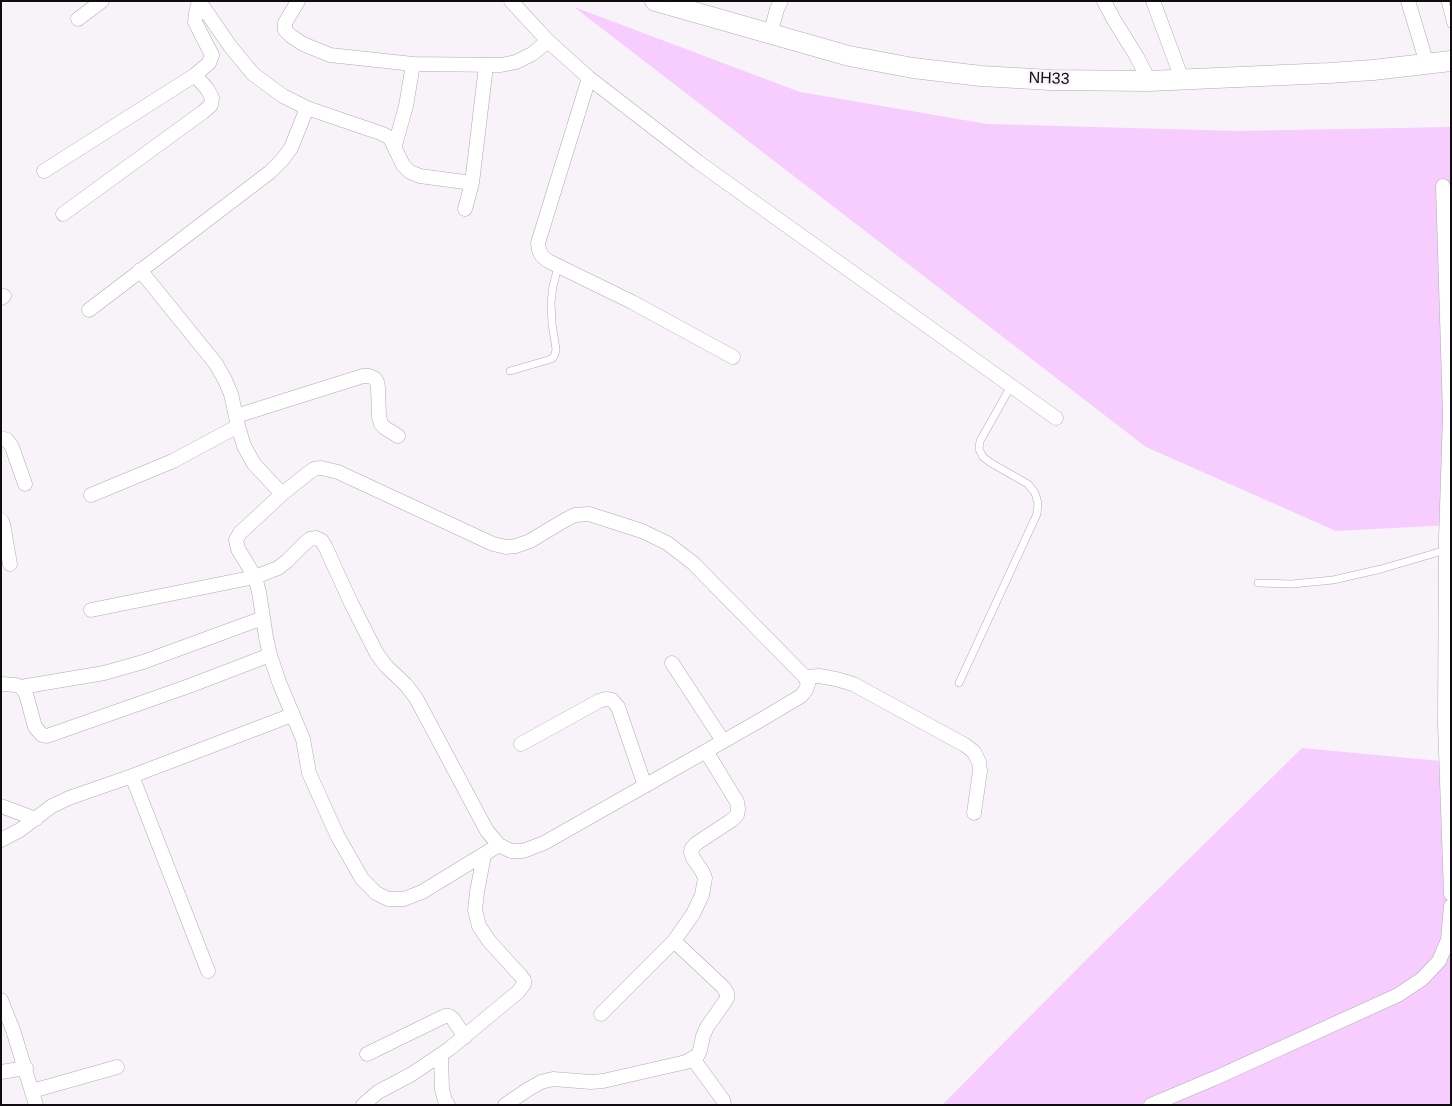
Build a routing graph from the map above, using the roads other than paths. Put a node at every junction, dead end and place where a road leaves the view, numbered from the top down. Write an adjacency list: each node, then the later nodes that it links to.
1 (102, 1): 10 (street)
2 (298, 1): 15 (street)
3 (511, 1): 13 (street)
4 (655, 1): 12 (main road, NH33)
5 (781, 1): 12 (street)
6 (1104, 1): 21 (street)
7 (1153, 1): 20 (street)
8 (1408, 1): 16 (street)
9 (1445, 1): 11 (lane)
10 (78, 19)
11 (1451, 24)
12 (770, 35): 21 (main road, NH33)
13 (548, 41): 17 (street); 19 (street)
14 (1451, 61): 16 (main road, NH33)
15 (414, 64): 17 (street); 23 (street)
16 (1427, 64): 20 (main road, NH33)
17 (486, 66): 25 (street)
18 (195, 75): 22 (street); 24 (street); 28 (street)
19 (589, 78): 29 (street); 34 (street)
20 (1182, 79): 21 (main road, NH33)
21 (1149, 81)
22 (307, 108): 23 (street); 30 (street)
23 (395, 146): 25 (street)
24 (44, 171)
25 (472, 183): 27 (street)
26 (1443, 186): 43 (street)
27 (465, 209)
28 (63, 214)
29 (558, 266): 32 (street); 33 (lane)
30 (140, 270): 31 (street); 36 (street)
31 (90, 310)
32 (734, 357)
33 (510, 370)
34 (1011, 386): 35 (street); 52 (lane)
35 (1056, 418)
36 (237, 421): 37 (street); 40 (street); 41 (street)
37 (398, 436)
38 (1, 438): 39 (street)
39 (25, 484)
40 (282, 494): 45 (street); 51 (street)
41 (91, 495)
42 (1, 520): 44 (street)
43 (1446, 550): 46 (lane); 67 (street)
44 (10, 564)
45 (255, 576): 47 (street); 48 (street); 65 (street)
46 (1258, 584)
47 (92, 610)
48 (263, 618): 49 (street); 54 (street)
49 (270, 655): 54 (street); 55 (street)
50 (672, 663): 56 (street)
51 (805, 677): 56 (street); 62 (street)
52 (959, 683)
53 (1, 684): 54 (street)
54 (21, 688)
55 (292, 715): 59 (street); 66 (street)
56 (723, 741): 58 (street)
57 (521, 744): 60 (street)
58 (706, 751): 60 (street); 69 (street)
59 (132, 776): 63 (street); 70 (street)
60 (645, 786): 65 (street)
61 (1, 806): 63 (street)
62 (974, 813)
63 (36, 819): 64 (street)
64 (1, 840)
65 (500, 845): 66 (street)
66 (484, 855): 73 (street)
67 (1451, 894)
68 (1451, 906): 81 (street)
69 (674, 941): 72 (street); 76 (street)
70 (208, 971)
71 (1, 1000): 78 (street)
72 (601, 1014)
73 (465, 1037): 74 (street); 75 (street)
74 (367, 1054)
75 (441, 1056): 82 (street); 83 (street)
76 (693, 1059): 84 (street); 85 (street)
77 (117, 1067): 80 (street)
78 (26, 1068): 79 (street); 80 (street)
79 (1, 1072)
80 (34, 1098)
81 (1167, 1102): 86 (street)
82 (362, 1105)
83 (448, 1105)
84 (505, 1105)
85 (724, 1105)
86 (1151, 1105)

